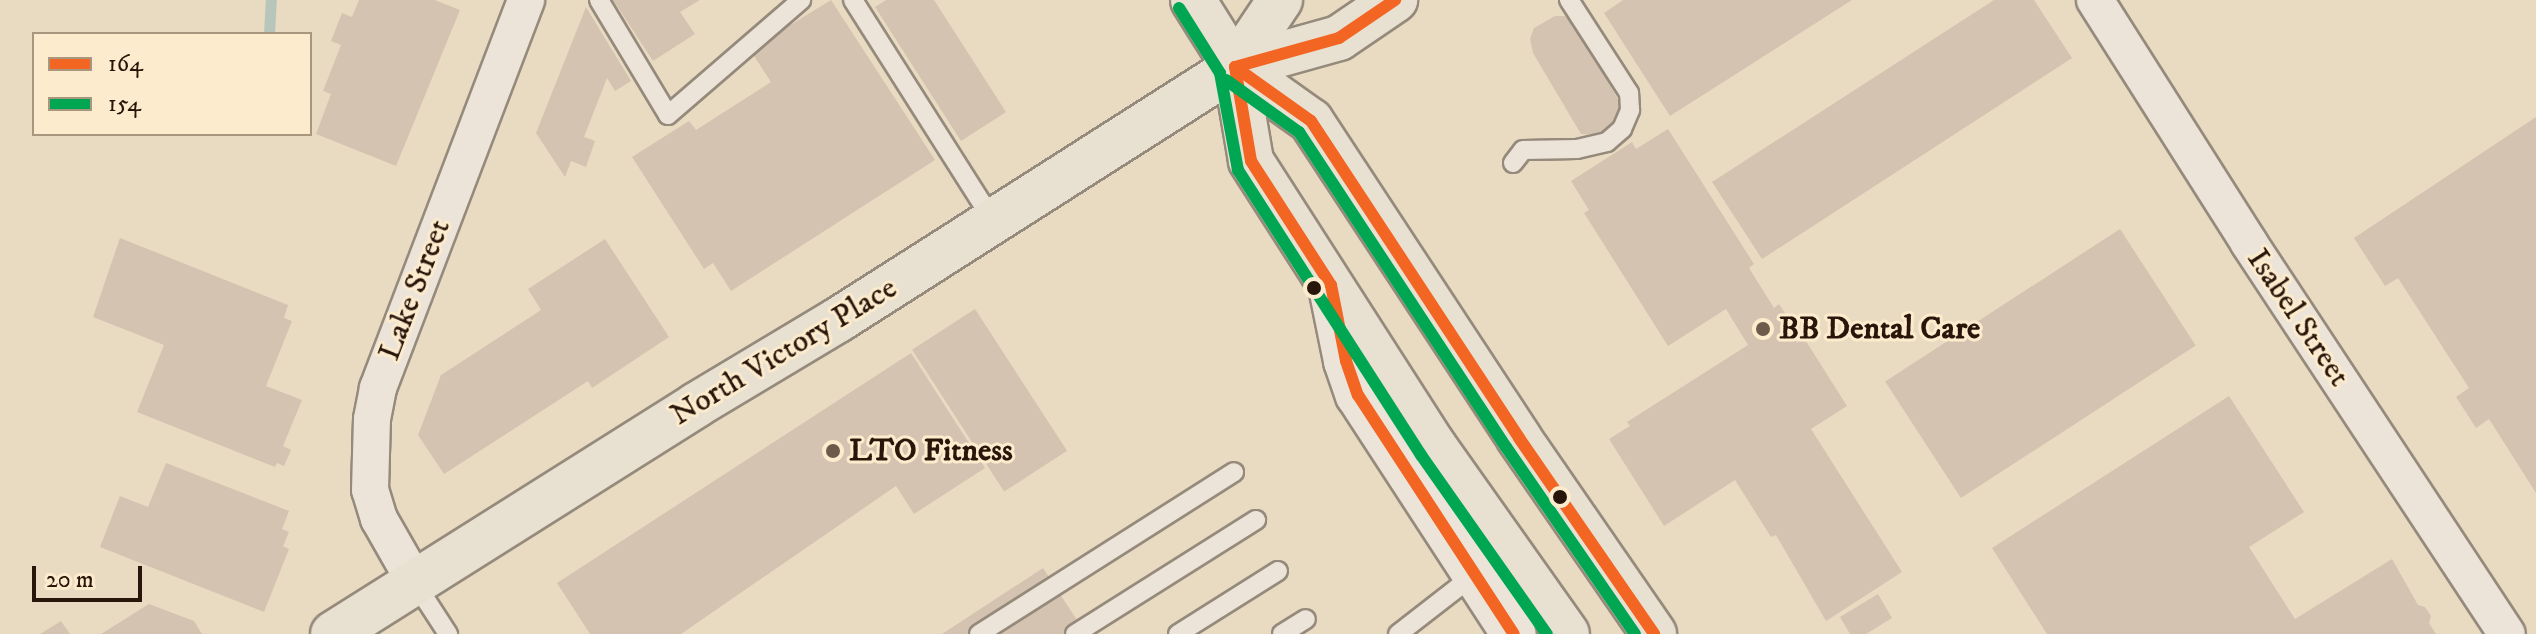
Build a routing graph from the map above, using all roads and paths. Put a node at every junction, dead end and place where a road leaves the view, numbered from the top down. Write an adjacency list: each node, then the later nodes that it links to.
1 (526, 0): 18 (street, Lake Street)
2 (599, 0): 3 (lane)
3 (801, 0)
4 (853, 0): 12 (lane)
5 (1193, 0): 10 (main road)
6 (1280, 0): 10 (main road)
7 (1395, 0): 10 (main road)
8 (1569, 0): 11 (lane)
9 (2095, 0): 30 (street, Isabel Street)
10 (1235, 67): 12 (main road, North Victory Place); 13 (main road); 29 (main road)
11 (1513, 163)
12 (993, 221): 18 (main road, North Victory Place)
13 (1331, 285): 17 (main road); 28 (main road)
14 (1234, 472): 22 (lane)
15 (1256, 520): 23 (lane)
16 (1278, 571): 24 (lane)
17 (1474, 575): 26 (lane); 27 (main road)
18 (415, 582): 20 (main road, North Victory Place); 21 (lane)
19 (1306, 619): 25 (lane)
20 (333, 634)
21 (448, 634)
22 (979, 634)
23 (1075, 634)
24 (1178, 634)
25 (1282, 634)
26 (1398, 634)
27 (1514, 634)
28 (1567, 634)
29 (1654, 634)
30 (2507, 634)

